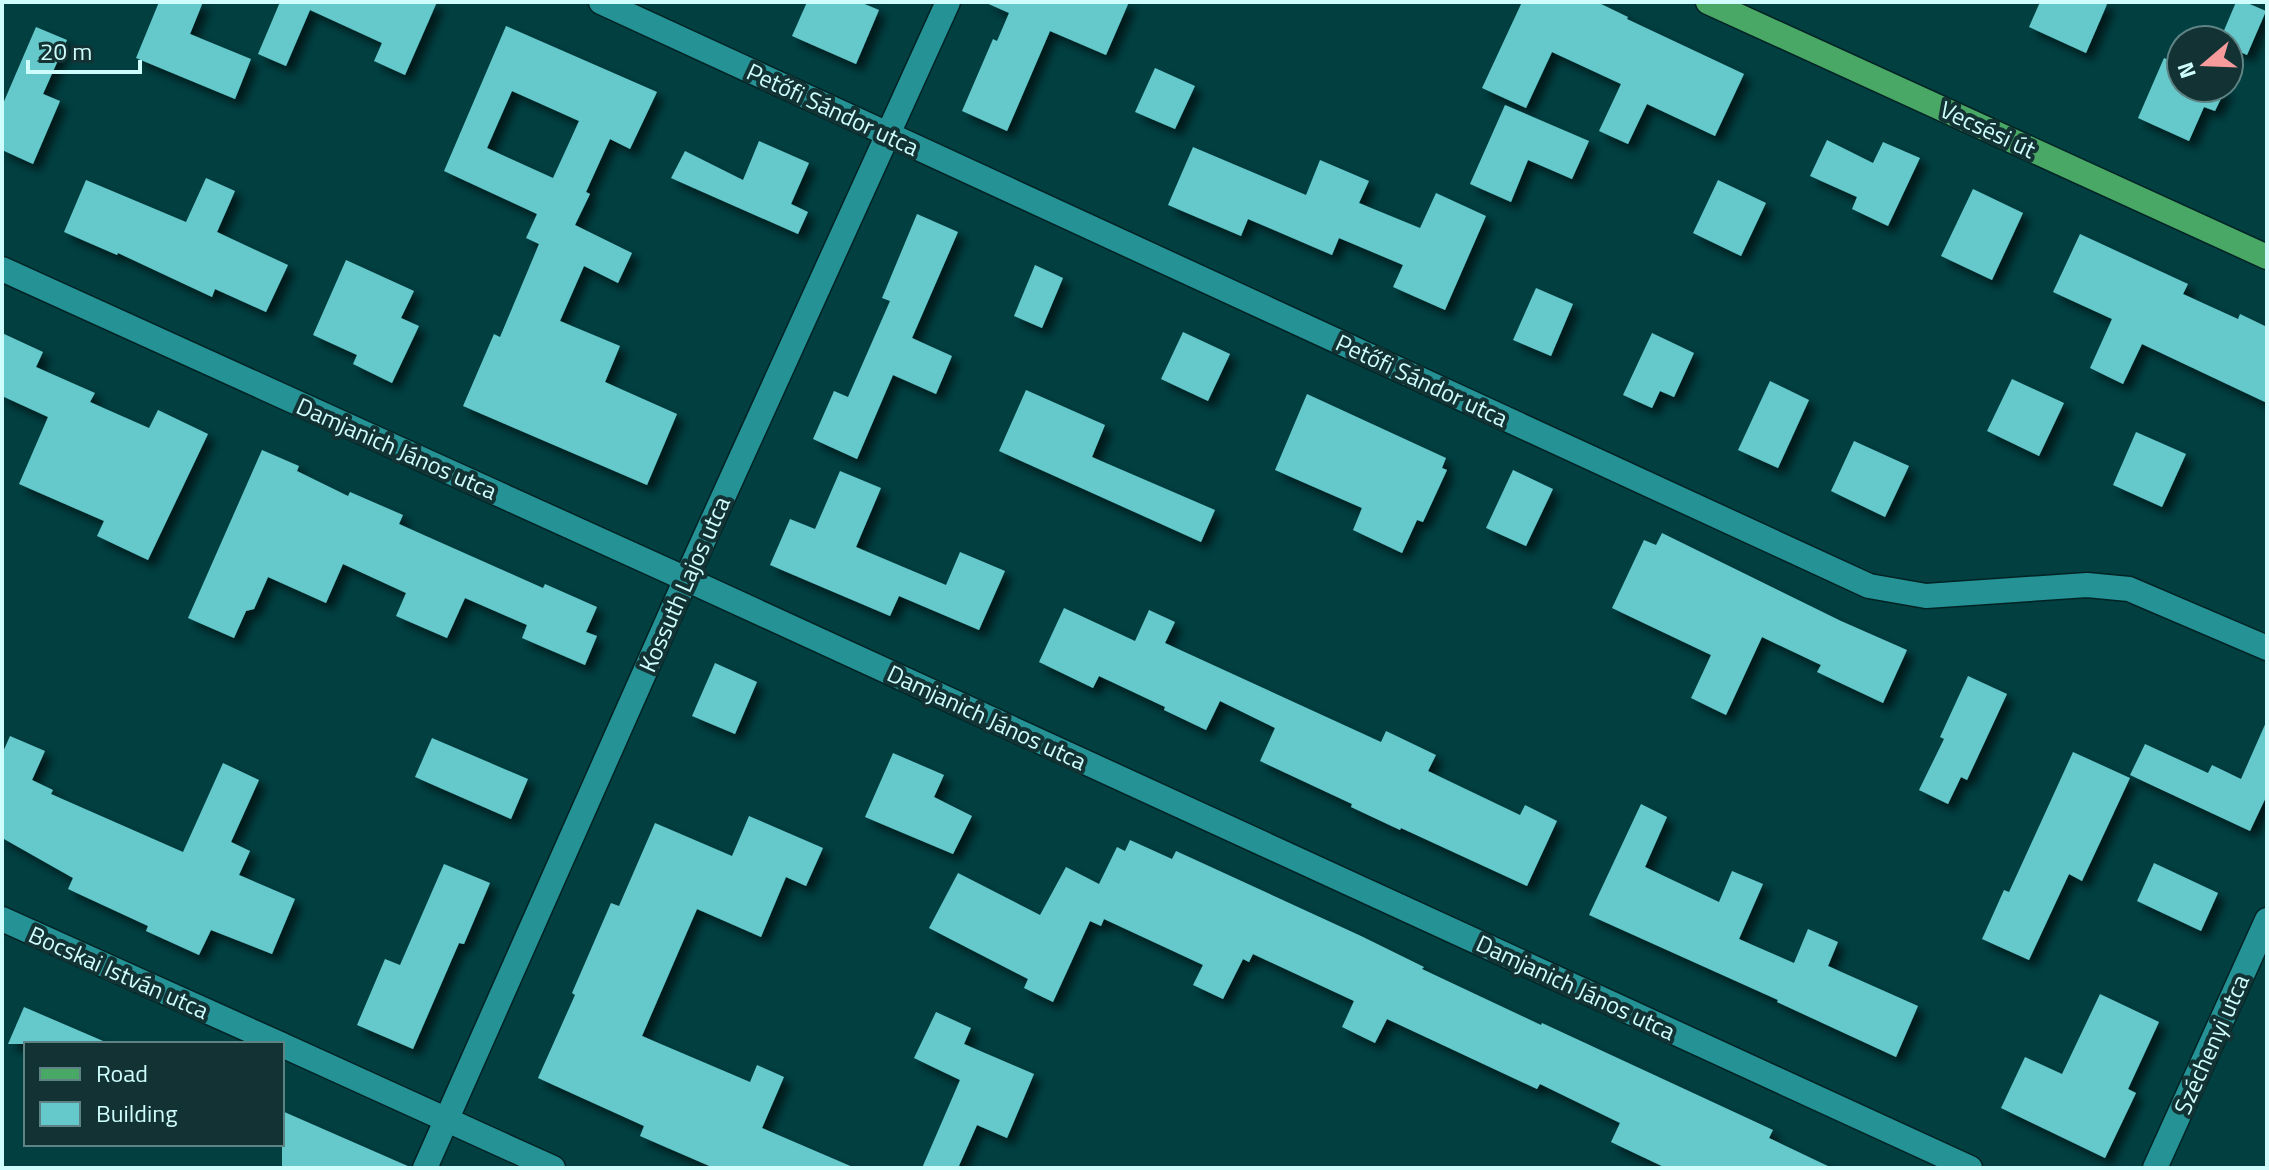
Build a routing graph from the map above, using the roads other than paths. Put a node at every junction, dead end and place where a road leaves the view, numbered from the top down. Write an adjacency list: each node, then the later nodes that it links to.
1 (601, 2): 4 (street, Petőfi Sándor utca)
2 (948, 2): 4 (street, Kossuth Lajos utca)
3 (1708, 2): 5 (main road, Vecsési út)
4 (888, 134): 7 (street, Kossuth Lajos utca); 8 (street, Petőfi Sándor utca)
5 (2267, 257)
6 (2, 269): 7 (street, Damjanich János utca)
7 (686, 579): 13 (street, Kossuth Lajos utca); 16 (street, Damjanich János utca)
8 (2267, 648)
9 (2, 919): 11 (street, Bocskai István utca)
10 (2267, 920): 17 (street, Széchenyi utca)
11 (277, 1042)
12 (284, 1045): 13 (street, Bocskai István utca)
13 (447, 1119): 14 (street, Kossuth Lajos utca); 15 (street, Bocskai István utca)
14 (425, 1168)
15 (553, 1168)
16 (1970, 1168)
17 (2155, 1168)

